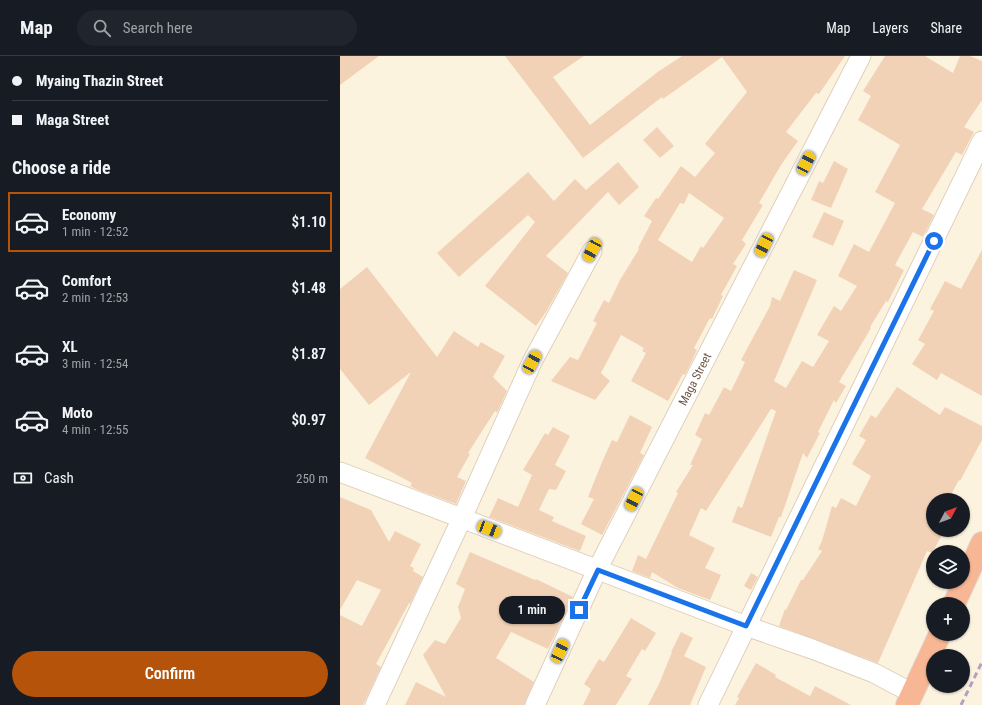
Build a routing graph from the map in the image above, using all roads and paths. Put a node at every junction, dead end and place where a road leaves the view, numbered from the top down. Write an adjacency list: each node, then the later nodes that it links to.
1 (861, 56): 7 (street, Maga Street)
2 (982, 141): 9 (street)
3 (592, 250): 5 (street)
4 (340, 472): 5 (street)
5 (462, 518): 7 (street); 12 (street)
6 (982, 543): 8 (highway)
7 (598, 570): 9 (street); 13 (street, Maga Street)
8 (957, 597)
9 (746, 626): 11 (street); 14 (street)
10 (937, 641): 11 (highway)
11 (910, 699)
12 (375, 705)
13 (535, 705)
14 (708, 705)

